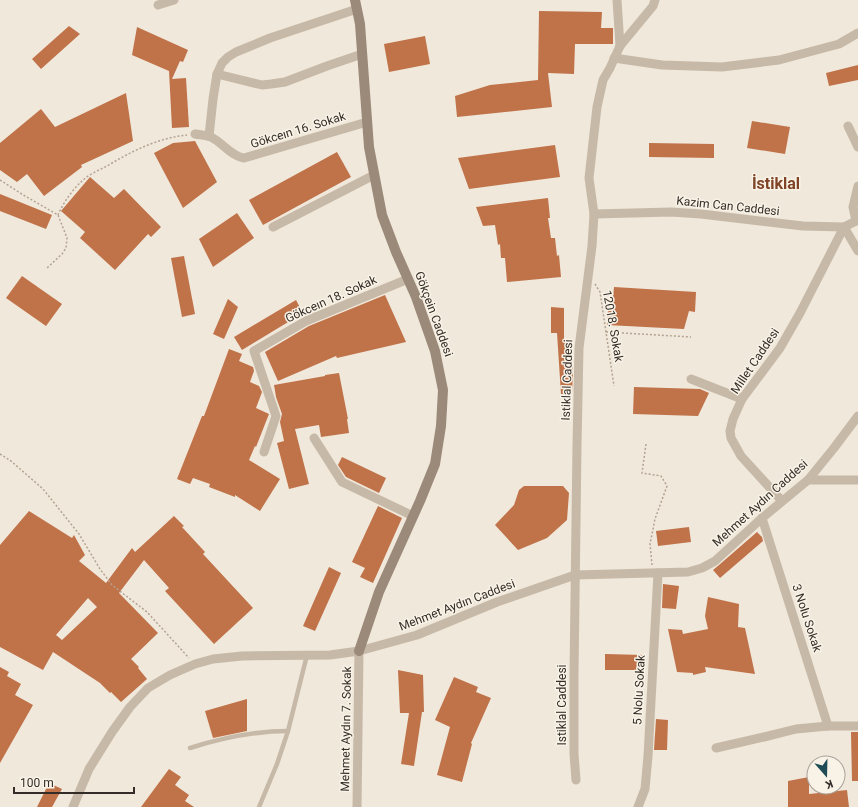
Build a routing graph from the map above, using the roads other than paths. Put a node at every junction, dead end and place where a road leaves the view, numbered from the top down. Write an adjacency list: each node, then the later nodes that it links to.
1 (174, 0): 5 (street)
2 (617, 0): 7 (street)
3 (655, 0): 7 (street, Istiklal Caddesi)
4 (356, 4): 8 (street, Gökçein Caddesi); 10 (street)
5 (158, 5)
6 (858, 33): 9 (street)
7 (620, 46): 9 (street, Istiklal Caddesi)
8 (362, 54): 10 (street); 11 (street, Gökçein Caddesi)
9 (614, 58): 18 (street, Istiklal Caddesi)
10 (217, 74): 14 (street)
11 (367, 122): 14 (street, Gökceın 16. Sokak); 16 (street, Gökçein Caddesi)
12 (848, 126): 15 (street)
13 (195, 134): 14 (street, Gökceın 16. Sokak)
14 (209, 136)
15 (858, 147)
16 (374, 175): 20 (street); 23 (street, Gökçein Caddesi)
17 (858, 186): 19 (street)
18 (594, 214): 21 (street, Kazim Can Caddesi); 35 (street, Istiklal Caddesi)
19 (857, 220): 21 (street, Kazim Can Caddesi)
20 (273, 227)
21 (844, 227): 22 (street); 25 (street, Millet Caddesi)
22 (858, 251)
23 (408, 279): 28 (street, Gökceın 18. Sokak); 32 (street, Gökçein Caddesi)
24 (691, 379): 25 (street)
25 (742, 398): 31 (street, Millet Caddesi)
26 (858, 416): 29 (street, Mehmet Aydın Caddesi)
27 (314, 438): 32 (street)
28 (264, 452)
29 (808, 480): 30 (street); 31 (street, Mehmet Aydın Caddesi)
30 (858, 480)
31 (782, 501): 33 (street, Mehmet Aydın Caddesi)
32 (413, 516): 36 (street, Gökçein Caddesi)
33 (762, 518): 34 (street, Mehmet Aydın Caddesi); 38 (street, 3 Nolu Sokak)
34 (655, 573): 35 (street, Mehmet Aydın Caddesi); 47 (street, 5 Nolu Sokak)
35 (575, 574): 36 (street, Mehmet Aydın Caddesi); 43 (street, Istiklal Caddesi)
36 (359, 651): 37 (street, Mehmet Aydın Caddesi); 46 (street, Mehmet Aydın 7. Sokak)
37 (307, 655): 40 (lane); 44 (street, Mehmet Aydın Caddesi)
38 (828, 726): 39 (street); 42 (street)
39 (858, 726)
40 (288, 731): 41 (lane); 45 (lane)
41 (190, 748)
42 (716, 748)
43 (576, 780)
44 (73, 807)
45 (259, 807)
46 (357, 807)
47 (638, 807)

